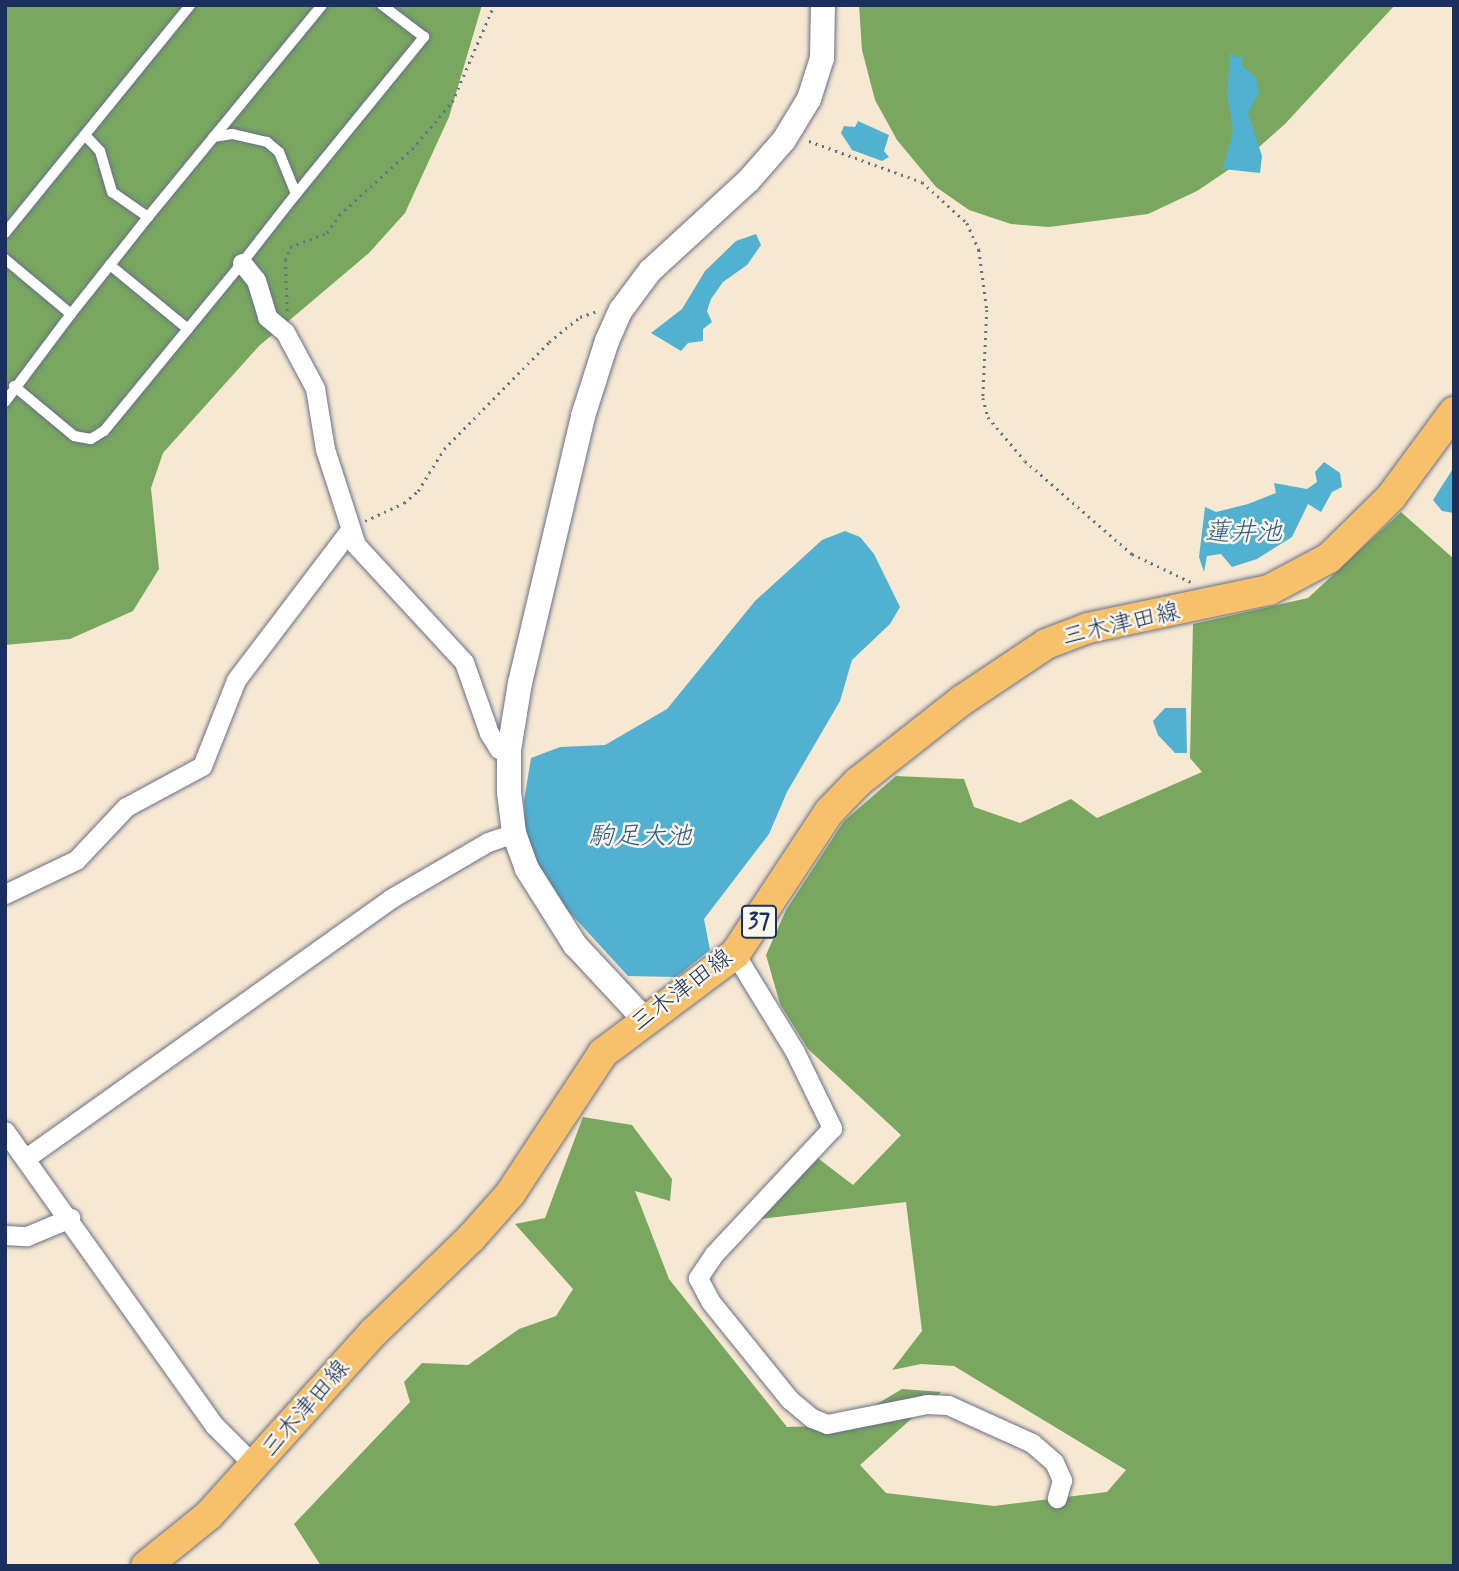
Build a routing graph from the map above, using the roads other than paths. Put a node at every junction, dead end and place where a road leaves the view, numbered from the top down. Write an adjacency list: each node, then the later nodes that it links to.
1 (190, 5): 5 (lane)
2 (322, 5): 6 (lane)
3 (382, 5): 7 (lane)
4 (823, 5): 19 (street)
5 (85, 135): 8 (lane); 9 (lane)
6 (213, 137): 7 (lane); 8 (lane)
7 (296, 194): 11 (lane)
8 (148, 217): 12 (lane)
9 (5, 233)
10 (5, 260): 13 (lane)
11 (242, 262): 14 (lane); 18 (street)
12 (110, 265): 13 (lane); 14 (lane)
13 (71, 314): 15 (lane)
14 (188, 329): 15 (lane)
15 (14, 386): 16 (lane)
16 (5, 402)
17 (1454, 412): 22 (main road, 三木津田線 / 37)
18 (350, 530): 19 (street); 21 (street)
19 (509, 750): 20 (street)
20 (514, 833): 23 (street); 25 (street)
21 (5, 894)
22 (736, 954): 23 (main road, 三木津田線 / 37); 29 (street)
23 (645, 1020): 28 (main road, 三木津田線 / 37)
24 (5, 1131): 25 (street)
25 (26, 1158): 26 (street)
26 (70, 1219): 27 (street); 28 (street)
27 (5, 1235)
28 (256, 1467): 30 (main road, 三木津田線 / 37)
29 (1057, 1498)
30 (162, 1561)

